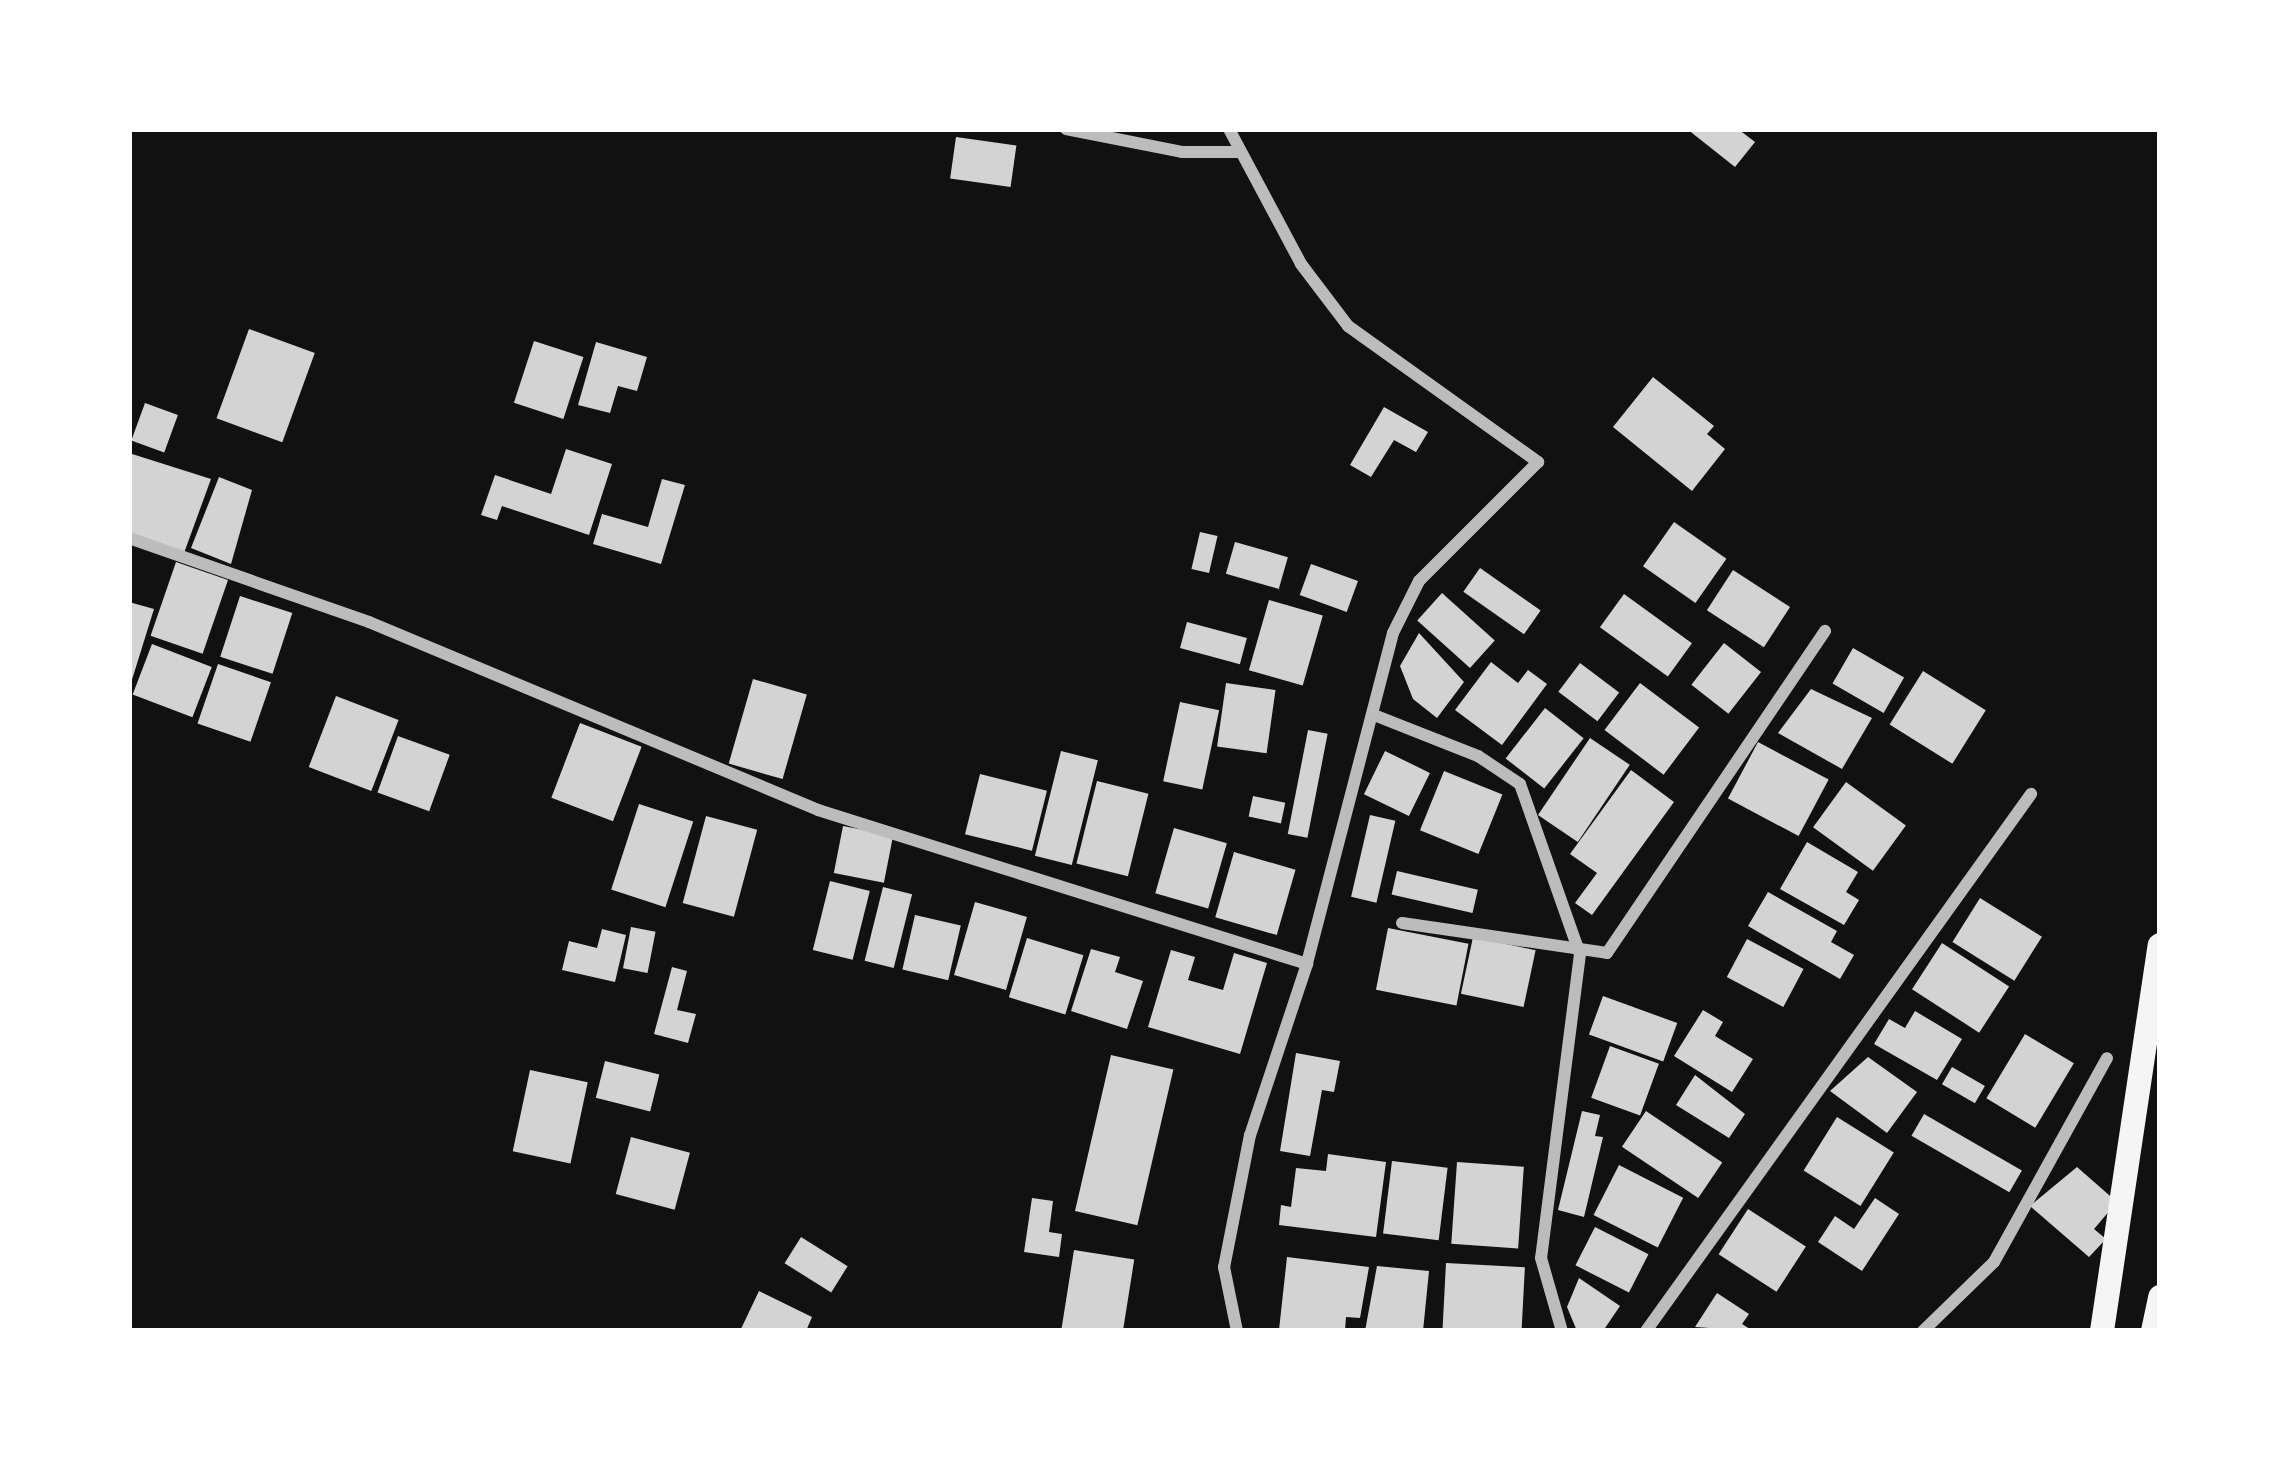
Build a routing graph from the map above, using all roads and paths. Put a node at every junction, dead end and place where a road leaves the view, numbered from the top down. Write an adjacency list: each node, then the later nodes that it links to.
1 (1066, 129): 3 (street)
2 (1229, 129): 3 (street)
3 (1238, 152): 6 (street)
4 (129, 538): 11 (street)
5 (1825, 631): 10 (street)
6 (1374, 715): 10 (street); 11 (street)
7 (2031, 794): 16 (street)
8 (1402, 923): 10 (street)
9 (2160, 945): 18 (main road)
10 (1580, 954): 15 (street)
11 (1307, 964): 14 (street)
12 (2108, 1058): 17 (street)
13 (2160, 1297): 19 (main road)
14 (1237, 1331)
15 (1562, 1331)
16 (1646, 1331)
17 (1923, 1331)
18 (2102, 1331)
19 (2153, 1331)

